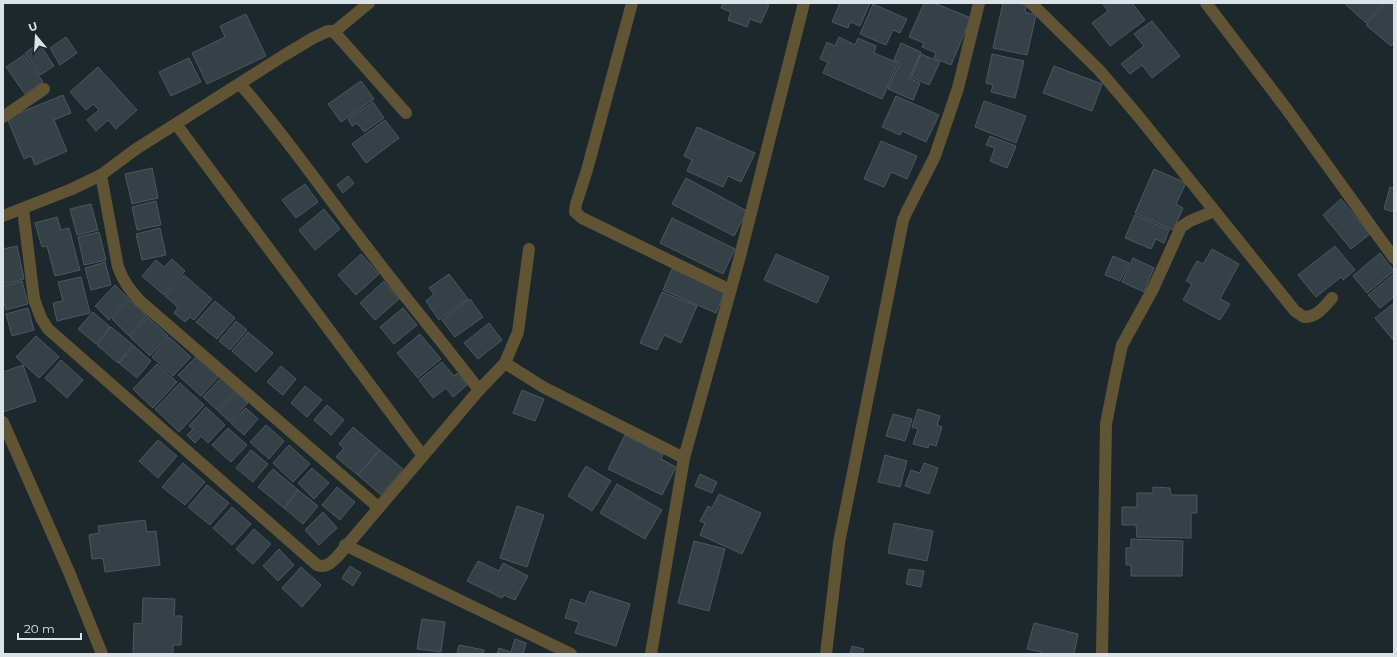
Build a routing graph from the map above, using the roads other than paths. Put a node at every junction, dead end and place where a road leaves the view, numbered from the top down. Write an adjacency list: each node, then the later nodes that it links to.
1 (369, 3): 7 (street)
2 (632, 3): 19 (street)
3 (804, 3): 19 (street)
4 (979, 3): 31 (street)
5 (1031, 3): 15 (street)
6 (1206, 3): 18 (street)
7 (334, 32): 8 (street); 10 (street)
8 (240, 84): 12 (street); 22 (street)
9 (44, 89): 11 (street)
10 (406, 113)
11 (3, 117)
12 (176, 124): 13 (street); 24 (street)
13 (101, 175): 14 (street); 26 (street)
14 (23, 209): 16 (street); 27 (street)
15 (1214, 211): 20 (street); 32 (street)
16 (3, 216)
17 (529, 249): 21 (street)
18 (1394, 258)
19 (730, 290): 25 (street)
20 (1332, 298)
21 (505, 363): 22 (street); 25 (street)
22 (479, 390): 24 (street)
23 (3, 422): 28 (street)
24 (423, 456): 26 (street)
25 (684, 458): 30 (street)
26 (378, 507): 27 (street)
27 (346, 545): 29 (street)
28 (102, 654)
29 (571, 654)
30 (652, 654)
31 (826, 654)
32 (1102, 654)

